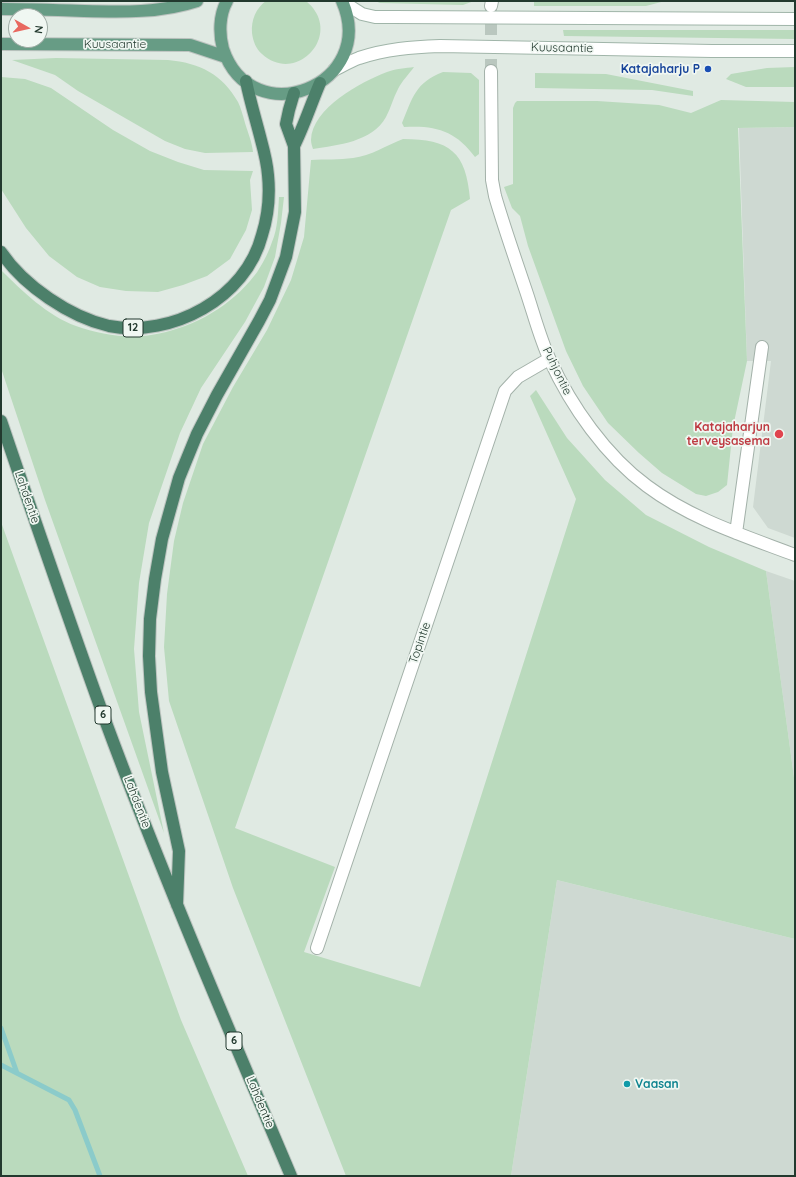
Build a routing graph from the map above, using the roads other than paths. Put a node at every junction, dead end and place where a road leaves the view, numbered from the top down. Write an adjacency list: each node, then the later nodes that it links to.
1 (197, 1): 4 (main road)
2 (227, 1): 8 (main road)
3 (342, 2): 5 (street); 9 (main road)
4 (1, 9)
5 (795, 19)
6 (1, 44): 8 (main road, Kuusaantie)
7 (795, 51): 9 (street, Kuusaantie)
8 (226, 57): 11 (main road)
9 (334, 70): 12 (main road)
10 (491, 71): 17 (street, Puhjontie)
11 (246, 81): 13 (main road); 15 (highway, 12)
12 (320, 83): 13 (main road); 14 (highway)
13 (294, 93): 14 (highway)
14 (294, 146): 21 (highway)
15 (1, 252)
16 (762, 347): 19 (street)
17 (549, 359): 19 (street, Puhjontie); 22 (street, Topintie)
18 (1, 421): 21 (highway, Lahdentie / 6)
19 (736, 534): 20 (street, Puhjontie)
20 (795, 555)
21 (177, 905): 23 (highway, Lahdentie / 6)
22 (317, 948)
23 (291, 1176)

